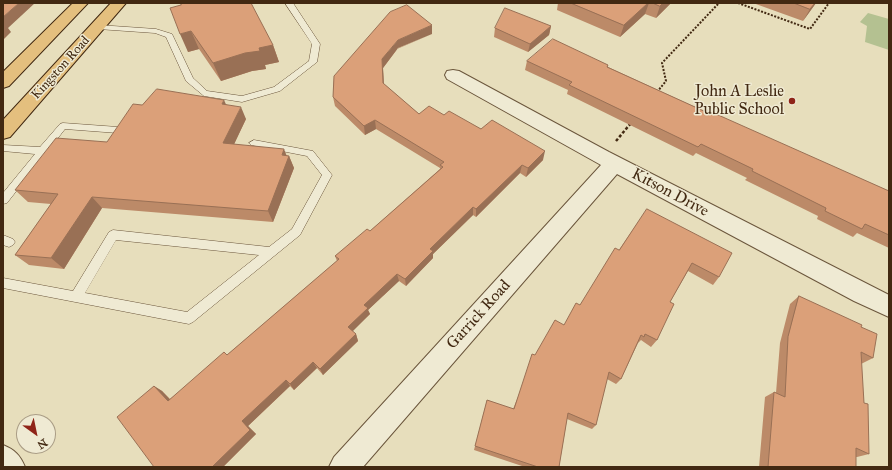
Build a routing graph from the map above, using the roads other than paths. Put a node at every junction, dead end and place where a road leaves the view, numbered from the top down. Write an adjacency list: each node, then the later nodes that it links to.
1 (81, 3): 6 (main road, Kingston Road)
2 (120, 3): 4 (main road, Kingston Road)
3 (289, 3): 4 (lane)
4 (98, 27): 8 (main road, Kingston Road)
5 (453, 75): 12 (street, Kitson Drive)
6 (3, 82)
7 (118, 130): 11 (lane)
8 (3, 132)
9 (254, 143): 14 (lane)
10 (3, 148): 11 (lane)
11 (43, 151): 13 (lane)
12 (614, 153): 17 (street, Kitson Drive); 20 (street, Garrick Road)
13 (3, 200)
14 (271, 252): 16 (lane); 16 (lane)
15 (3, 283): 16 (lane)
16 (76, 297)
17 (889, 306)
18 (3, 460): 19 (street)
19 (10, 467)
20 (344, 467)

